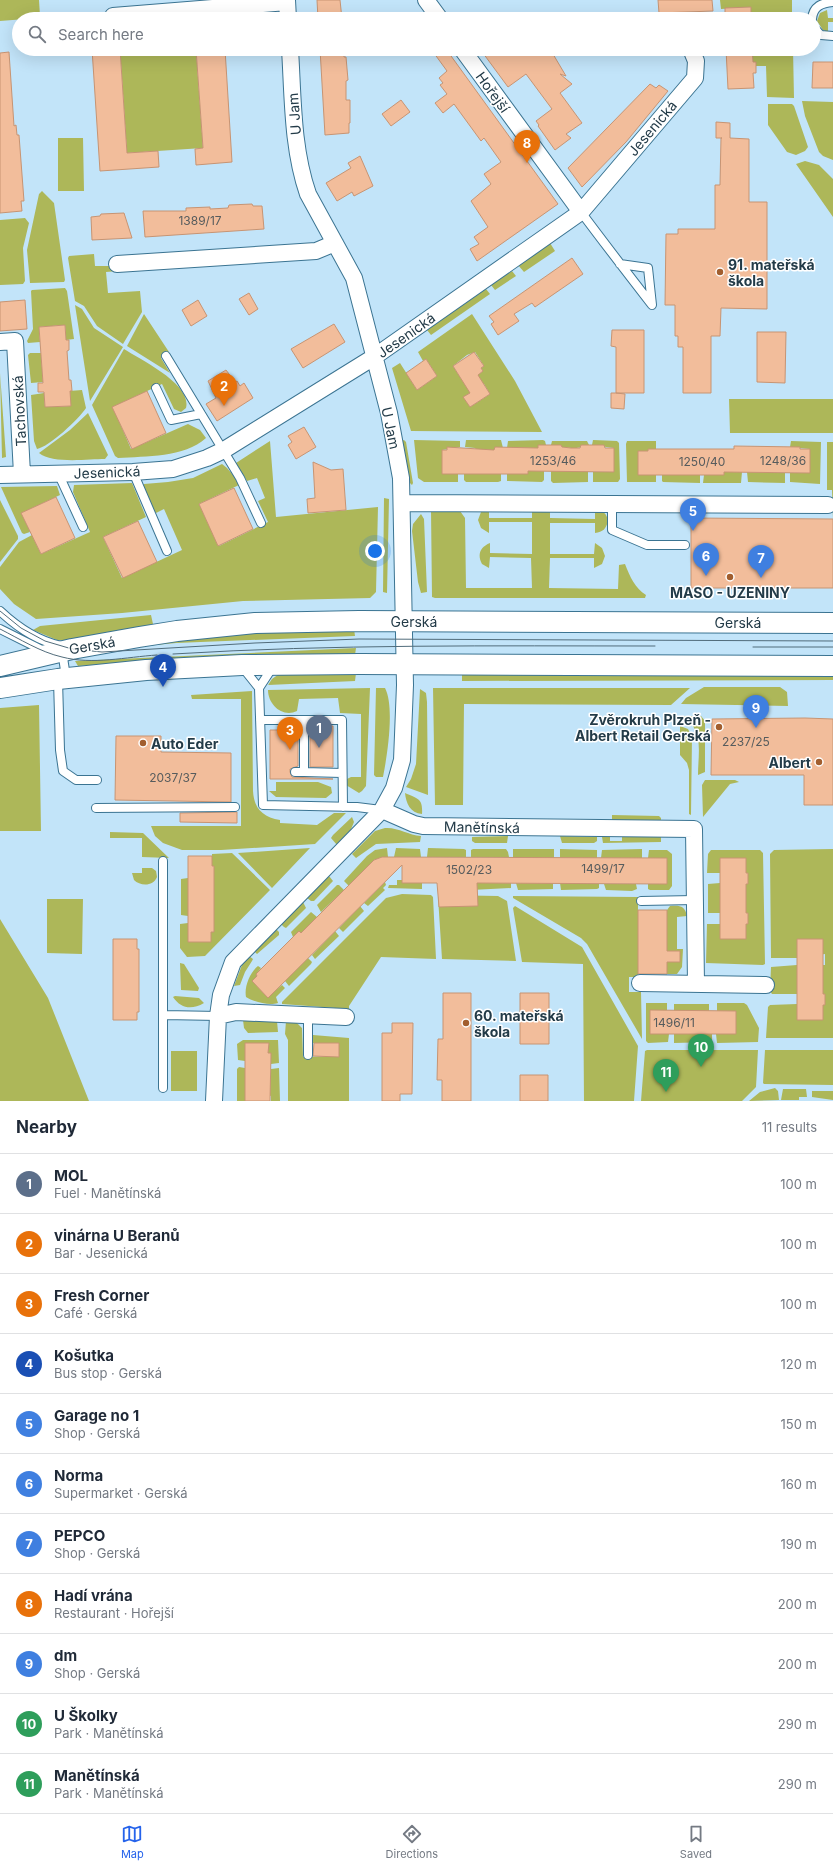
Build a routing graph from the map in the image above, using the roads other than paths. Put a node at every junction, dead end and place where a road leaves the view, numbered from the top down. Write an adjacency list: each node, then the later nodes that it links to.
1 (426, 0): 6 (street)
2 (287, 1): 4 (street); 5 (street)
3 (833, 2): 7 (lane)
4 (159, 12)
5 (288, 12)
6 (435, 12)
7 (814, 12)
8 (821, 34): 9 (lane)
9 (833, 36)
10 (291, 56): 14 (street, U Jam)
11 (467, 56): 13 (street, Hořejší)
12 (694, 56): 13 (street, Jesenická)
13 (581, 212): 16 (lane); 19 (street, Jesenická)
14 (335, 243): 15 (street); 19 (street, U Jam)
15 (117, 264)
16 (620, 264): 16 (lane)
17 (0, 342): 25 (street, Tachovská)
18 (166, 356): 21 (lane)
19 (374, 357): 22 (street, Jesenická); 27 (street, U Jam)
20 (156, 388): 21 (lane)
21 (201, 414): 22 (lane)
22 (224, 450): 23 (street, Jesenická); 30 (lane)
23 (133, 472): 24 (street, Jesenická); 33 (lane)
24 (58, 473): 25 (street, Jesenická); 31 (lane)
25 (22, 474): 26 (street)
26 (0, 475)
27 (403, 503): 28 (street); 35 (street, U Jam)
28 (612, 504): 29 (street); 32 (lane)
29 (828, 505)
30 (261, 523)
31 (83, 527)
32 (685, 545)
33 (167, 551)
34 (0, 611): 38 (lane)
35 (404, 621): 36 (street, Gerská); 38 (street, Gerská); 39 (street)
36 (833, 623)
37 (0, 629): 38 (lane)
38 (62, 651): 42 (street, Gerská); 44 (lane)
39 (404, 664): 41 (street, Gerská); 43 (street, Gerská); 54 (street)
40 (242, 665): 41 (street, Gerská); 44 (street, Gerská); 46 (lane)
41 (274, 665): 46 (lane)
42 (0, 666)
43 (833, 666)
44 (62, 679): 45 (street, Gerská); 50 (lane)
45 (0, 688)
46 (259, 688): 47 (lane)
47 (260, 720): 48 (lane); 52 (lane)
48 (304, 720): 49 (lane); 49 (lane)
49 (342, 773): 52 (lane)
50 (96, 780)
51 (235, 807): 53 (lane)
52 (343, 807): 54 (lane)
53 (96, 808)
54 (382, 810): 56 (street, Manětínská); 62 (street)
55 (163, 861): 61 (lane)
56 (694, 900): 57 (lane); 59 (street, Manětínská)
57 (641, 901)
58 (640, 983): 59 (street)
59 (696, 984): 60 (street)
60 (766, 985)
61 (164, 1015): 62 (lane); 66 (lane)
62 (218, 1016): 63 (street); 67 (street)
63 (308, 1016): 64 (street); 65 (lane)
64 (346, 1017)
65 (308, 1055)
66 (163, 1088)
67 (214, 1101)

